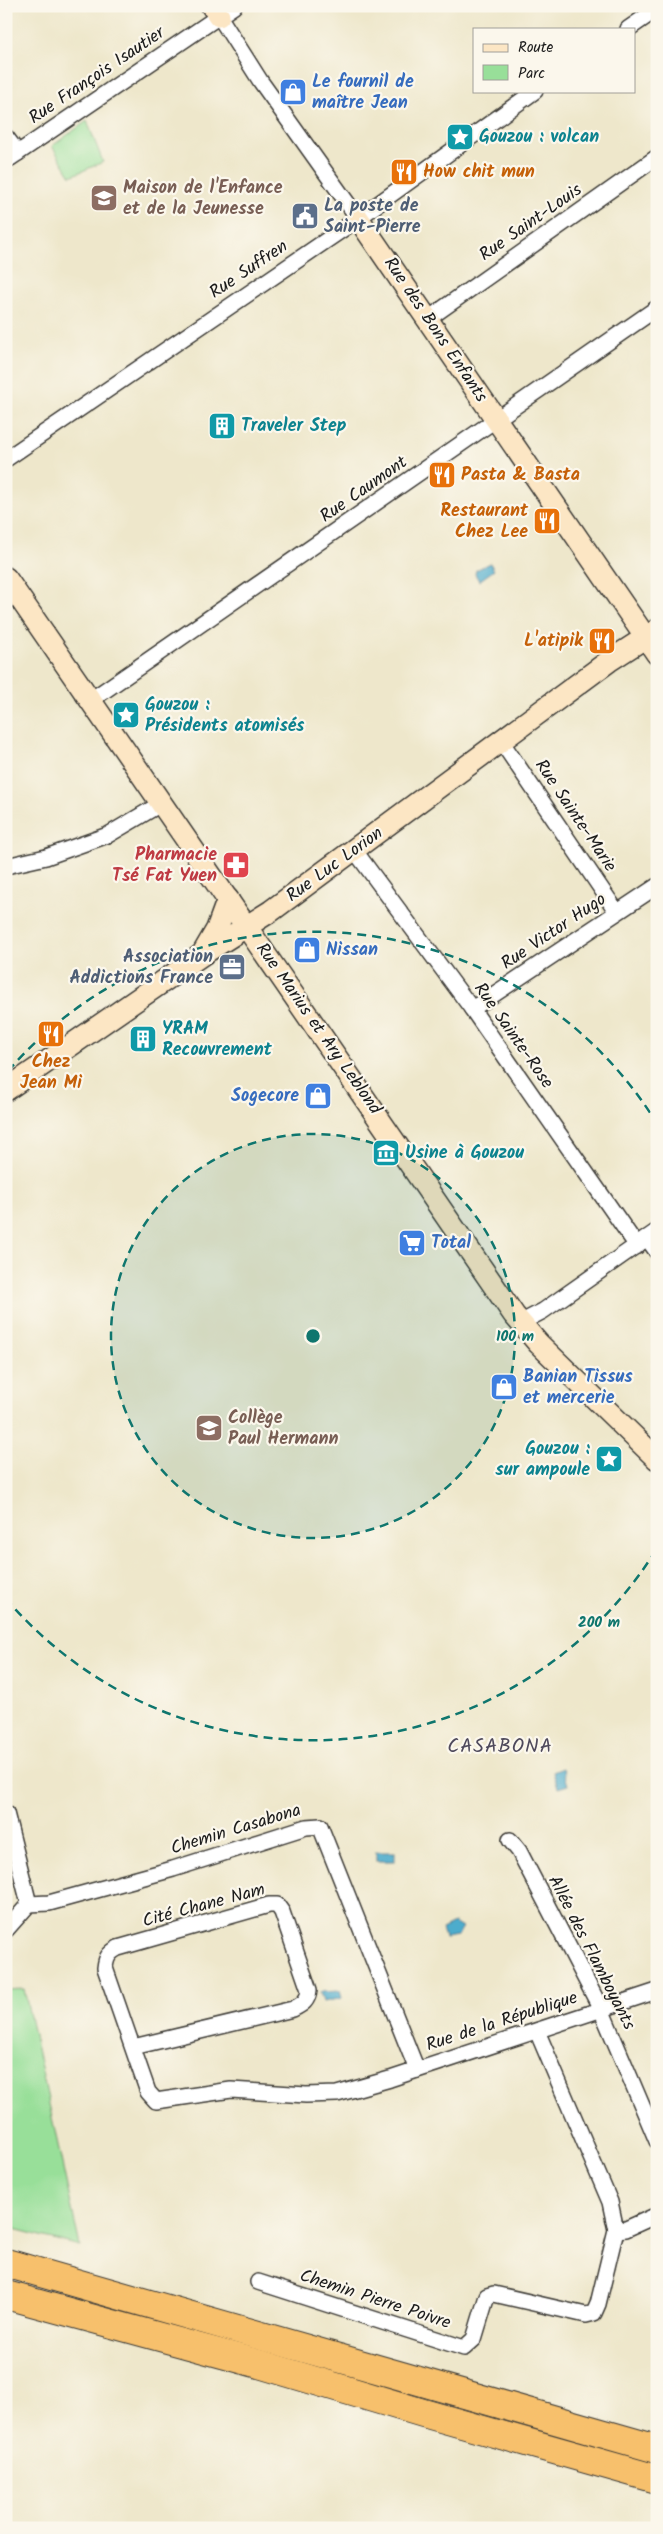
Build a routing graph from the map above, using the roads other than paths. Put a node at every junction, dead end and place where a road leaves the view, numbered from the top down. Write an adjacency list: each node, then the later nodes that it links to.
1 (657, 9): 3 (street)
2 (222, 10): 6 (street, Rue François Isautier); 8 (street, Rue des Bons Enfants)
3 (629, 28)
4 (534, 92): 8 (street, Rue Suffren)
5 (6, 137): 6 (street)
6 (12, 157)
7 (657, 158): 10 (street, Rue Saint-Louis)
8 (358, 218): 10 (street, Rue des Bons Enfants); 12 (street, Rue Suffren)
9 (657, 308): 11 (street, Rue Caumont)
10 (428, 319): 11 (street, Rue des Bons Enfants)
11 (497, 421): 14 (street, Rue des Bons Enfants); 15 (street, Rue Caumont)
12 (6, 459)
13 (6, 578): 15 (street, Rue Marius et Ary Leblond)
14 (653, 640): 16 (street, Rue Luc Lorion)
15 (91, 700): 17 (street, Rue Marius et Ary Leblond)
16 (501, 741): 18 (street, Rue Luc Lorion); 22 (street, Rue Sainte-Marie)
17 (162, 803): 19 (street); 21 (street, Rue Marius et Ary Leblond)
18 (354, 851): 23 (street, Rue Luc Lorion); 25 (street, Rue Sainte-Rose)
19 (6, 866)
20 (657, 886): 22 (street, Rue Victor Hugo)
21 (228, 899): 23 (street, Rue Marius et Ary Leblond); 24 (street)
22 (617, 912): 25 (street, Rue Victor Hugo)
23 (247, 926): 24 (street, Rue Luc Lorion); 29 (street, Rue Marius et Ary Leblond)
24 (203, 954): 26 (street, Rue Luc Lorion)
25 (472, 1009): 27 (street, Rue Sainte-Rose)
26 (6, 1090)
27 (647, 1238): 28 (street, Rue Sainte-Rose); 29 (street)
28 (657, 1252)
29 (520, 1323): 30 (street, Rue Marius et Ary Leblond)
30 (657, 1459)
31 (6, 1813): 33 (street)
32 (510, 1840): 36 (street, Allée des Flamboyants)
33 (29, 1904): 34 (street); 39 (street, Chemin Casabona)
34 (6, 1930)
35 (657, 1991): 36 (street, Rue de la République)
36 (601, 2009): 37 (street, Rue de la République); 40 (street, Allée des Flamboyants)
37 (537, 2031): 39 (street, Rue de la République); 42 (street, Chemin Pierre Poivre)
38 (133, 2048): 38 (street, Cité Chane Nam); 39 (street, Cité Chane Nam)
39 (417, 2070)
40 (657, 2141)
41 (657, 2214): 42 (street)
42 (616, 2230): 44 (street, Chemin Pierre Poivre)
43 (6, 2263): 46 (highway)
44 (258, 2282)
45 (6, 2295): 47 (highway)
46 (657, 2449)
47 (657, 2479)

